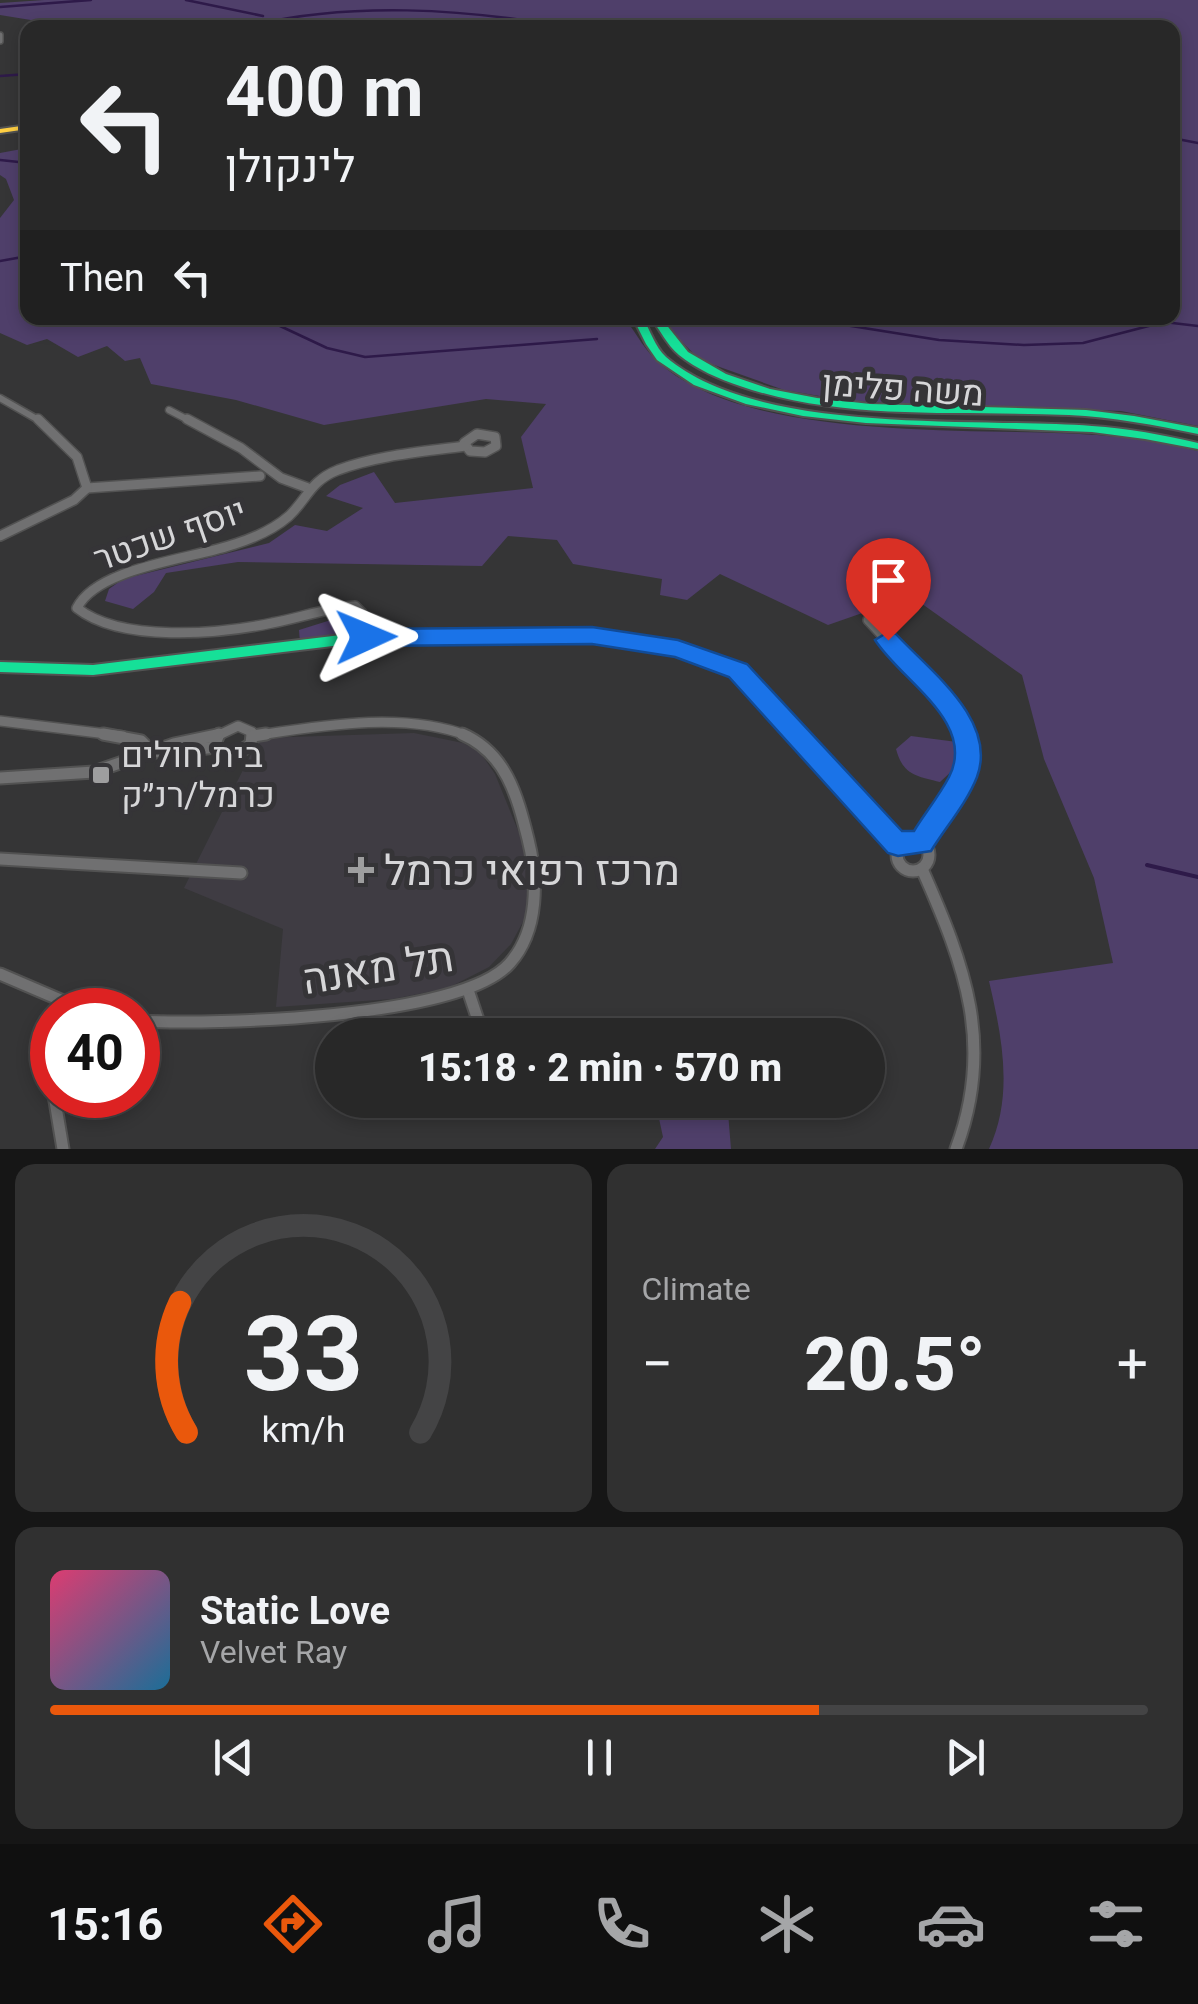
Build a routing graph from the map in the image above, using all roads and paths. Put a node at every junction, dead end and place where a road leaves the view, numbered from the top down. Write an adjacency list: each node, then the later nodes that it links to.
1 (641, 325): 7 (main road, משה פלימן)
2 (660, 325): 5 (main road, משה פלימן)
3 (0, 398): 9 (street)
4 (169, 410): 10 (street)
5 (1198, 431)
6 (465, 446): 10 (street, יוסף שכטר)
7 (1198, 446)
8 (260, 476): 9 (street)
9 (87, 488): 11 (street)
10 (308, 488): 13 (street, יוסף שכטר)
11 (0, 536)
12 (868, 620): 20 (street)
13 (366, 637): 14 (main road); 21 (main road)
14 (0, 667)
15 (0, 721): 18 (street)
16 (253, 736): 17 (street); 17 (street); 27 (street, תל מאנה)
17 (216, 742): 18 (street)
18 (153, 752): 19 (street)
19 (0, 778)
20 (921, 843): 21 (street); 23 (street)
21 (898, 845): 23 (street)
22 (0, 858): 24 (street)
23 (922, 870): 32 (street)
24 (241, 873)
25 (0, 974): 26 (street)
26 (32, 988)
27 (468, 990): 28 (street); 29 (street, תל מאנה)
28 (477, 1018)
29 (160, 1021)
30 (58, 1118): 31 (street)
31 (63, 1149)
32 (956, 1149)

